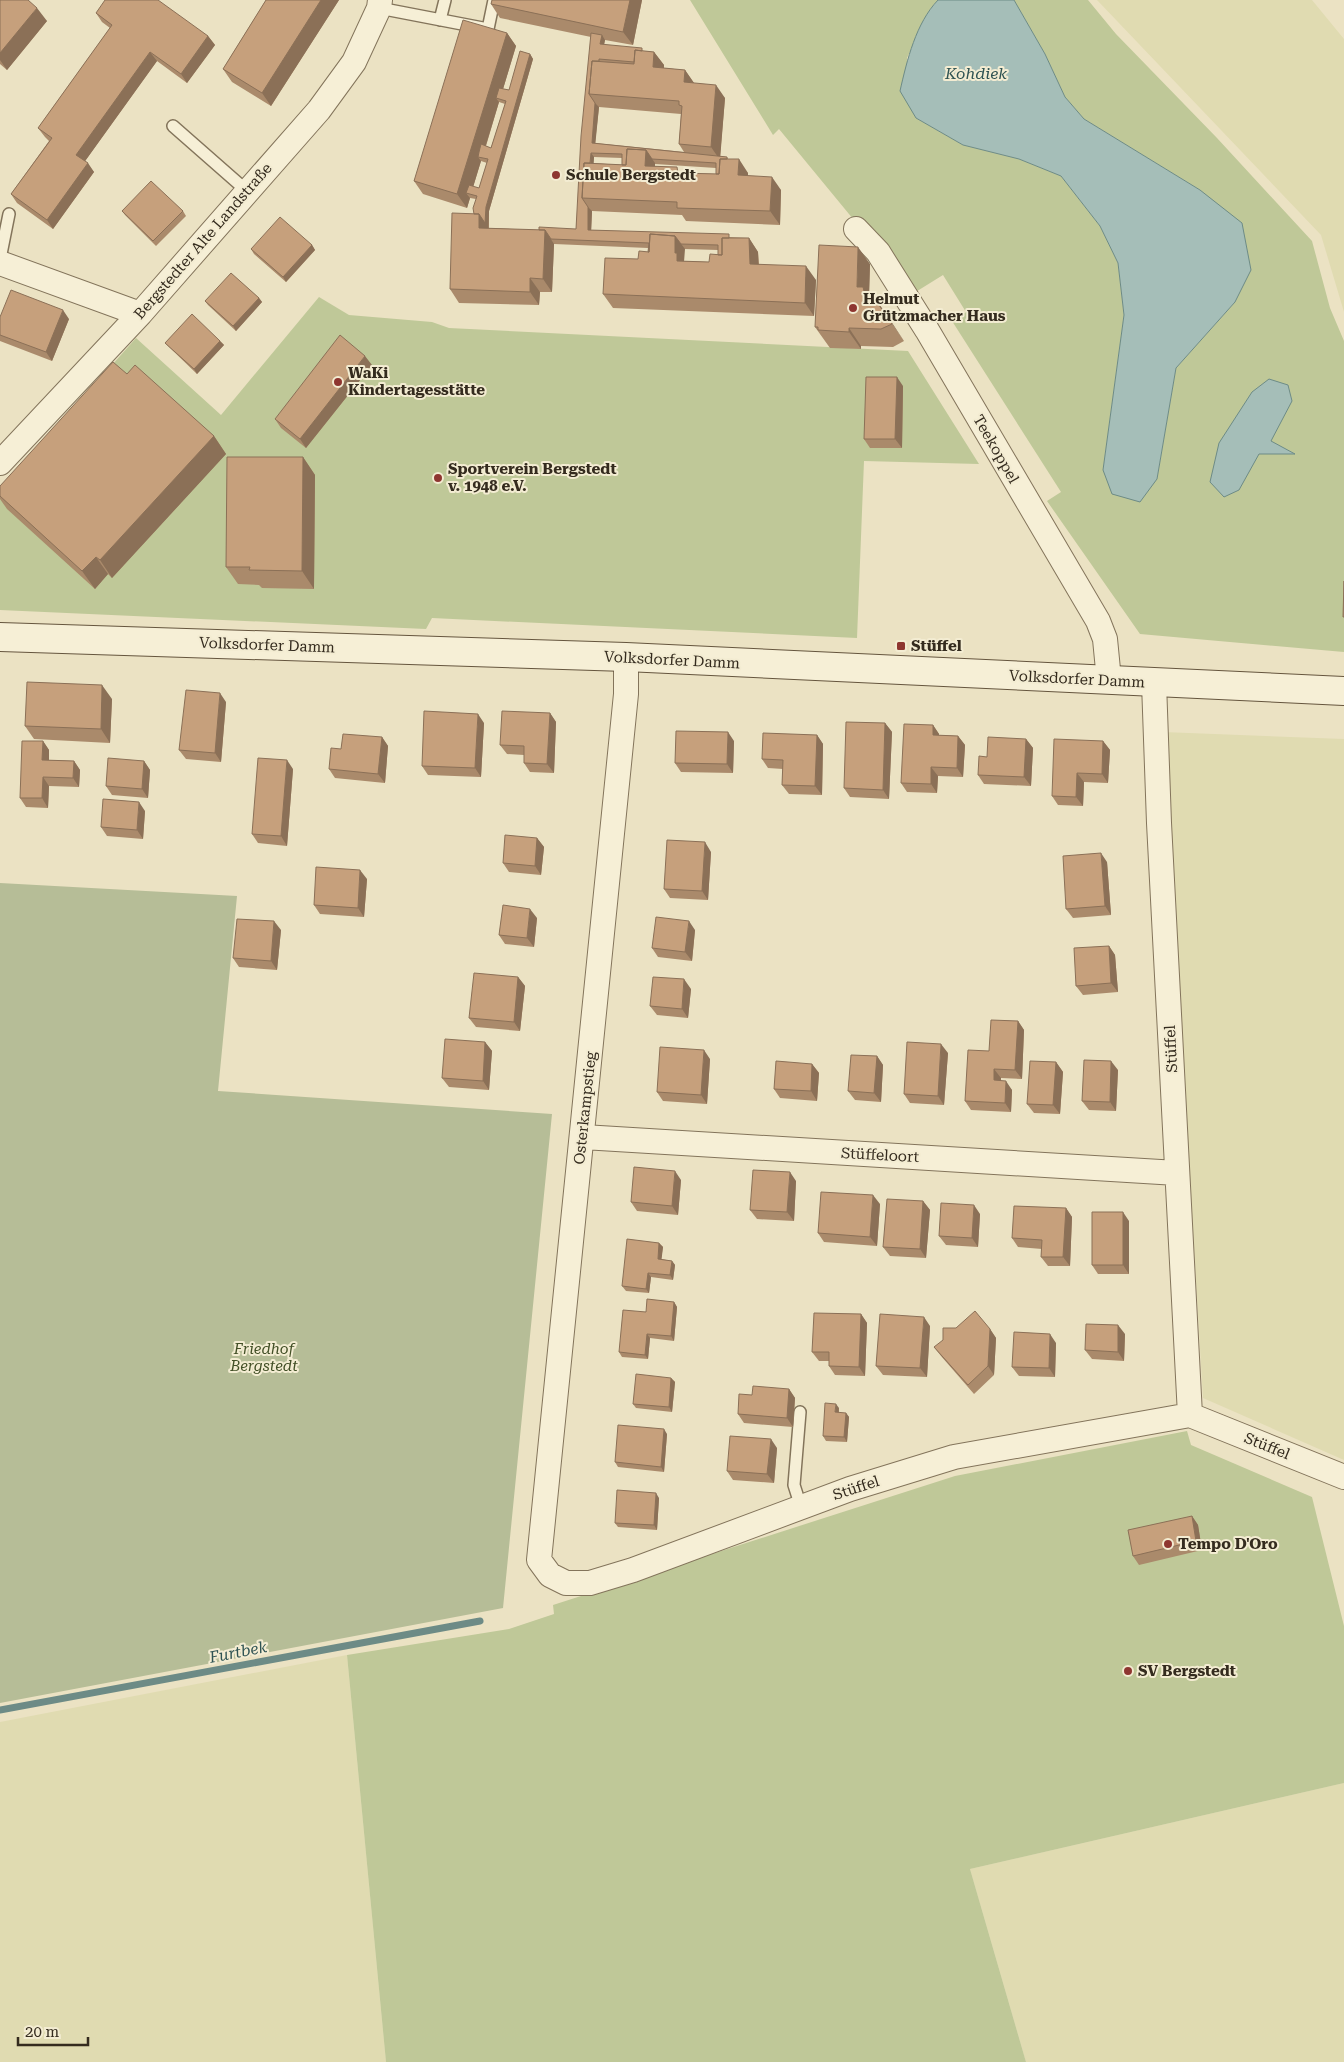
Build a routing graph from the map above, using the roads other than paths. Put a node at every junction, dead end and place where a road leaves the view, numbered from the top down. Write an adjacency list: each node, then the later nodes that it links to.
1 (445, 0): 4 (lane)
2 (494, 0): 4 (lane)
3 (380, 4): 4 (lane); 6 (street, Bergstedter Alte Landstraße)
4 (440, 20)
5 (174, 126): 6 (lane)
6 (247, 191): 10 (street, Bergstedter Alte Landstraße)
7 (9, 214): 9 (lane)
8 (856, 229): 14 (street, Teekoppel)
9 (0, 261): 10 (street)
10 (140, 314): 11 (street, Bergstedter Alte Landstraße)
11 (0, 463)
12 (0, 637): 13 (main road, Volksdorfer Damm)
13 (626, 657): 14 (main road, Volksdorfer Damm); 17 (street, Osterkampstieg)
14 (1110, 680): 15 (main road, Volksdorfer Damm)
15 (1154, 682): 16 (main road, Volksdorfer Damm); 18 (street, Stüffel)
16 (1344, 691)
17 (583, 1137): 18 (street, Stüffeloort); 23 (street, Osterkampstieg)
18 (1177, 1173): 20 (street, Stüffel)
19 (800, 1412): 22 (lane)
20 (1190, 1415): 21 (street, Stüffel); 22 (street, Stüffel)
21 (1344, 1477)
22 (801, 1507): 23 (street, Stüffel)
23 (539, 1560)

